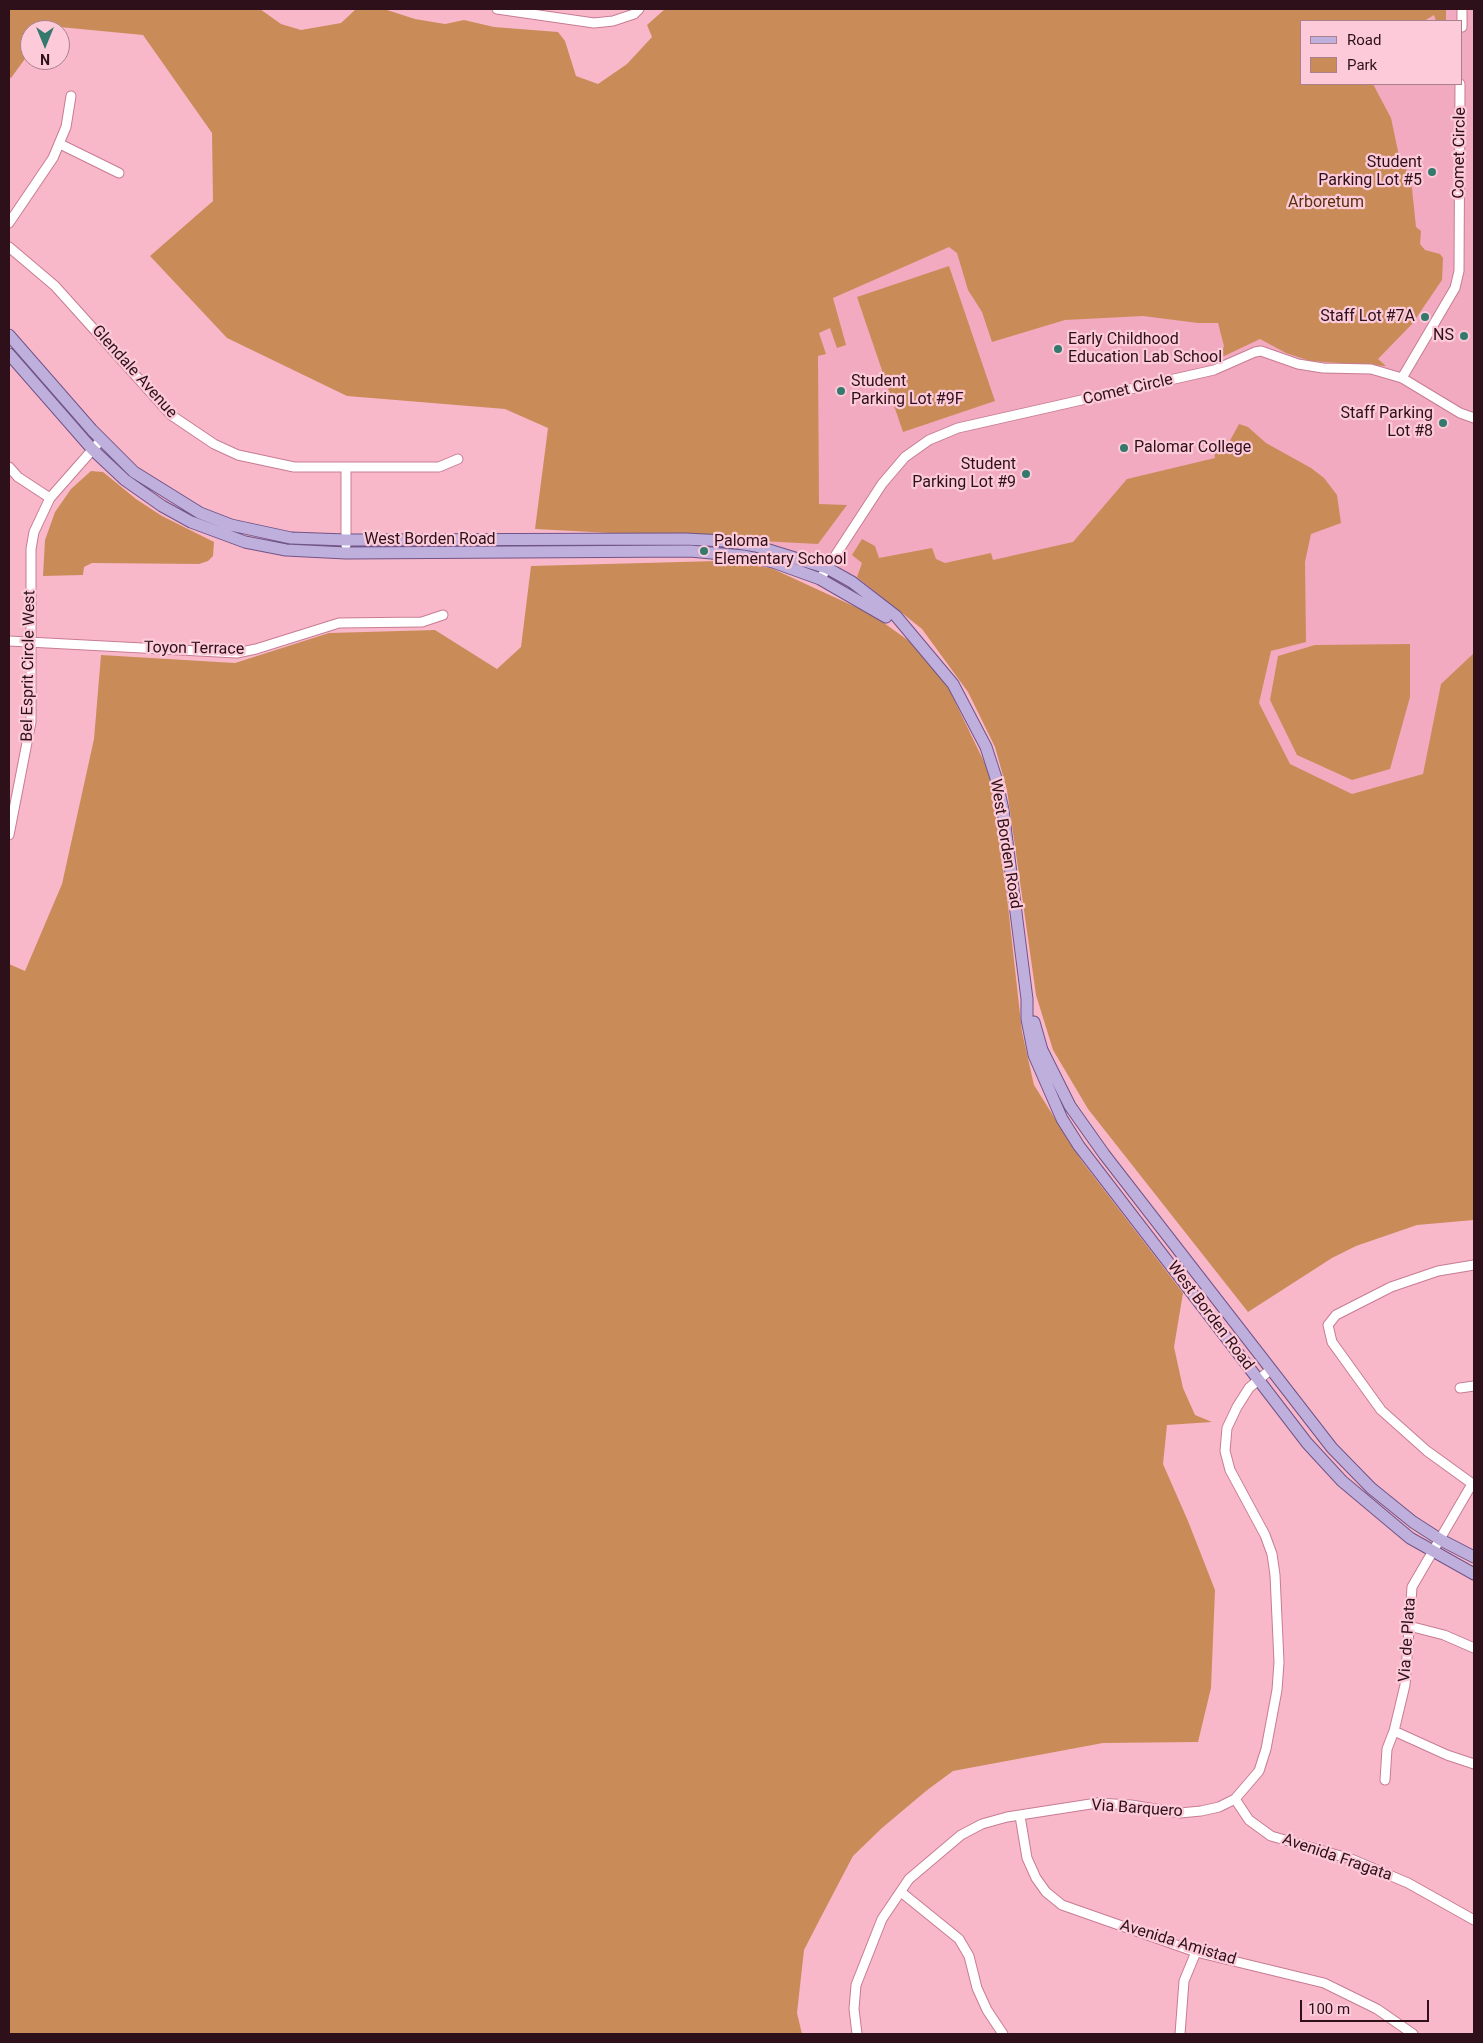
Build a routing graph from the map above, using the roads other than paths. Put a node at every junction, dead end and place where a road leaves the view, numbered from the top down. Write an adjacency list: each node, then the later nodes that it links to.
1 (497, 9): 3 (street)
2 (639, 9): 3 (street)
3 (550, 12)
4 (1460, 85): 12 (street, Comet Circle)
5 (71, 96): 6 (street)
6 (60, 144): 7 (street); 8 (street)
7 (119, 173)
8 (9, 223)
9 (9, 247): 18 (street, Glendale Avenue)
10 (9, 335): 14 (main road, West Borden Road)
11 (9, 354): 15 (main road, West Borden Road)
12 (1402, 378): 13 (street); 22 (street, Comet Circle)
13 (1474, 418)
14 (101, 440): 15 (street, Bel Esprit Circle West); 20 (main road, West Borden Road)
15 (92, 449): 19 (street, Bel Esprit Circle West); 21 (main road, West Borden Road)
16 (458, 460): 18 (street, Glendale Avenue)
17 (9, 467): 19 (street)
18 (346, 468): 20 (street)
19 (50, 498): 27 (street, Bel Esprit Circle West)
20 (346, 540): 21 (street); 22 (main road, West Borden Road)
21 (346, 553): 23 (main road, West Borden Road)
22 (827, 568): 23 (street, Comet Circle); 25 (main road, West Borden Road)
23 (820, 580): 25 (main road, West Borden Road)
24 (443, 616): 27 (street, Toyon Terrace)
25 (903, 626): 29 (main road, West Borden Road)
26 (9, 641): 27 (street, Toyon Terrace)
27 (31, 643): 28 (street, Bel Esprit Circle West)
28 (9, 835)
29 (1027, 999): 31 (main road, West Borden Road); 32 (main road, West Borden Road)
30 (1474, 1265): 35 (street)
31 (1270, 1370): 32 (street, Via Barquero); 36 (main road, West Borden Road)
32 (1258, 1378): 37 (main road, West Borden Road); 45 (street, Via Barquero)
33 (1474, 1386): 34 (street)
34 (1460, 1388)
35 (1473, 1484): 36 (street, Via de Plata)
36 (1441, 1540): 37 (street, Via de Plata); 38 (main road, West Borden Road)
37 (1434, 1552): 39 (main road, West Borden Road); 40 (street, Via de Plata)
38 (1474, 1557)
39 (1474, 1574)
40 (1409, 1626): 41 (street); 42 (street, Via de Plata)
41 (1474, 1648)
42 (1394, 1731): 43 (street); 44 (street, Via de Plata)
43 (1474, 1764)
44 (1385, 1780)
45 (1235, 1799): 46 (street, Via Barquero); 48 (street, Avenida Fragata)
46 (1020, 1816): 47 (street, Via Barquero); 49 (street, Avenida Amistad)
47 (901, 1892): 50 (street, Via Barquero); 51 (street)
48 (1474, 1920)
49 (1196, 1952): 52 (street); 53 (street, Avenida Amistad)
50 (857, 2034)
51 (1004, 2034)
52 (1180, 2034)
53 (1413, 2034)

